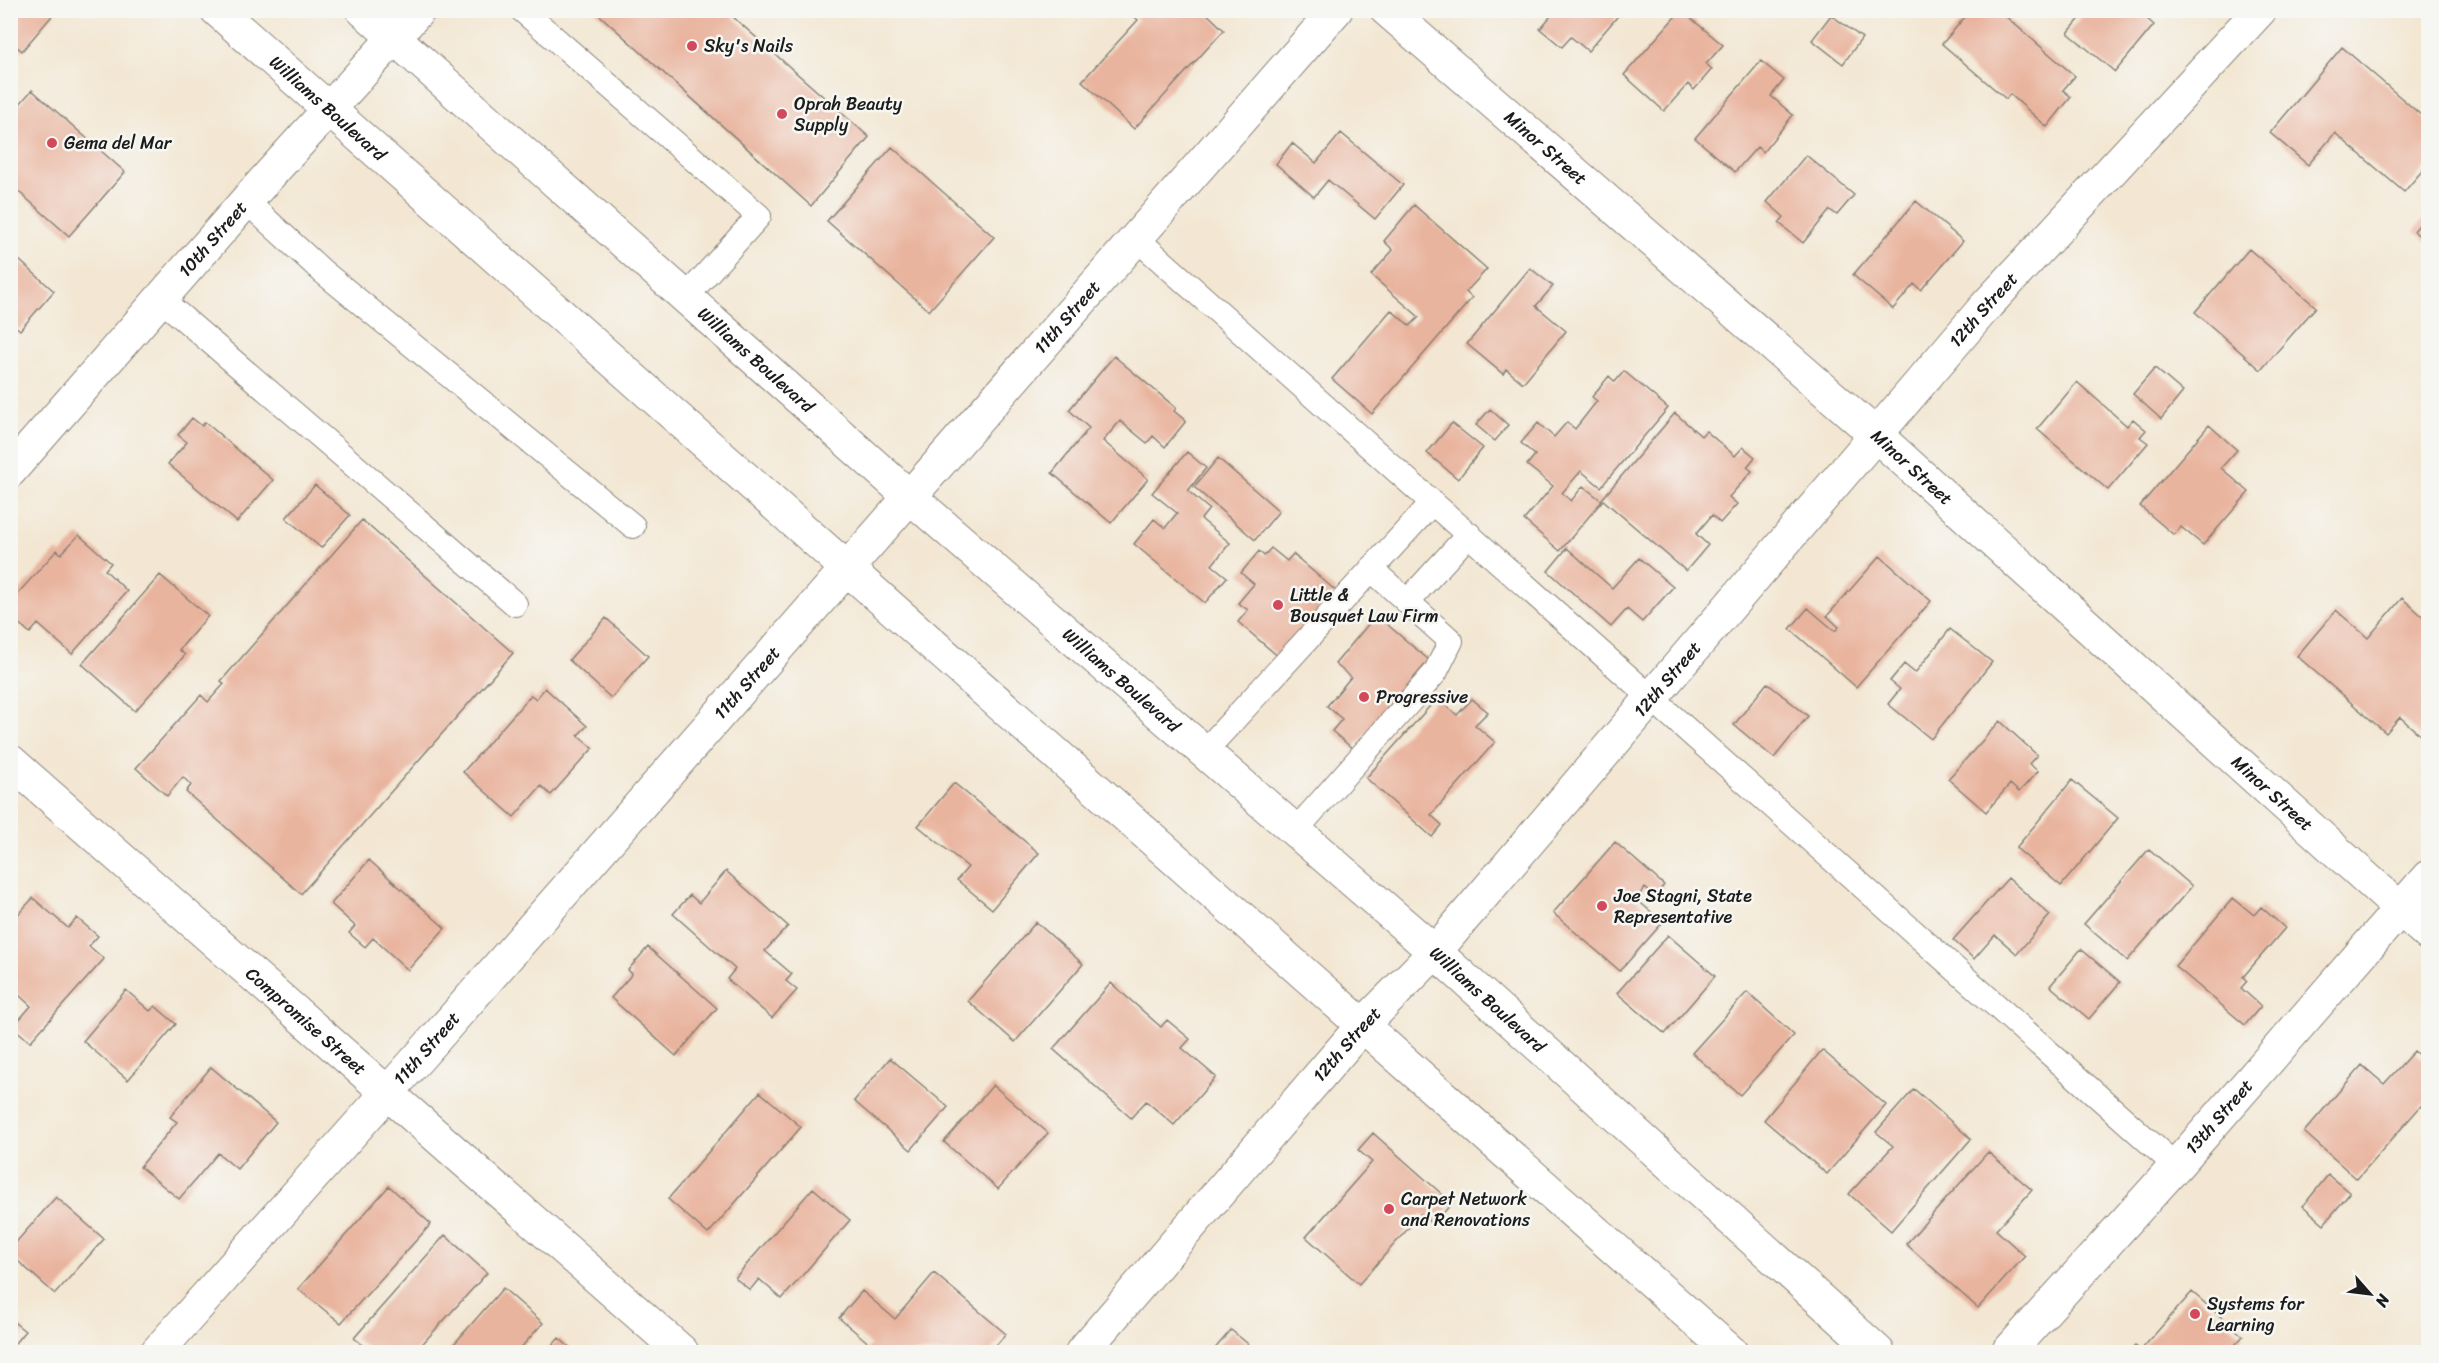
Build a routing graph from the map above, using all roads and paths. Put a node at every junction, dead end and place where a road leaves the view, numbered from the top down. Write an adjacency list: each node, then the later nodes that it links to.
1 (217, 10): 9 (street, Williams Boulevard)
2 (363, 10): 8 (street, Williams Boulevard)
3 (419, 10): 8 (street, 10th Street)
4 (522, 10): 12 (lane)
5 (1336, 10): 11 (street, 11th Street)
6 (1387, 10): 14 (street, Minor Street)
7 (2260, 10): 14 (street, 12th Street)
8 (395, 39): 9 (street, 10th Street); 12 (street, Williams Boulevard)
9 (330, 110): 10 (street, 10th Street); 20 (street, Williams Boulevard)
10 (246, 201): 13 (street, 10th Street); 18 (lane)
11 (1137, 238): 16 (street, 11th Street); 17 (lane)
12 (684, 298): 16 (street, Williams Boulevard)
13 (162, 300): 15 (street, 10th Street); 23 (lane)
14 (1875, 434): 24 (street, 12th Street); 29 (street, Minor Street)
15 (10, 471)
16 (910, 497): 20 (street, 11th Street); 25 (street, Williams Boulevard)
17 (1433, 502): 19 (lane); 21 (lane)
18 (633, 526)
19 (1469, 534): 22 (lane); 24 (lane)
20 (847, 568): 32 (street, Williams Boulevard); 33 (street, 11th Street)
21 (1371, 570): 22 (lane); 25 (lane)
22 (1407, 602): 27 (lane)
23 (515, 604)
24 (1652, 697): 31 (street, 12th Street); 34 (lane)
25 (1204, 752): 27 (street, Williams Boulevard)
26 (10, 760): 33 (street, Compromise Street)
27 (1295, 831): 31 (street, Williams Boulevard)
28 (2428, 877): 29 (street, 13th Street)
29 (2401, 909): 30 (street, Minor Street); 34 (street, 13th Street)
30 (2428, 934)
31 (1435, 952): 32 (street, 12th Street); 39 (street, Williams Boulevard)
32 (1364, 1025): 37 (street, 12th Street); 38 (street, Williams Boulevard)
33 (388, 1092): 35 (street, 11th Street); 36 (street, Compromise Street)
34 (2176, 1166): 40 (street, 13th Street)
35 (157, 1353)
36 (682, 1353)
37 (1082, 1353)
38 (1731, 1353)
39 (1878, 1353)
40 (2008, 1353)

